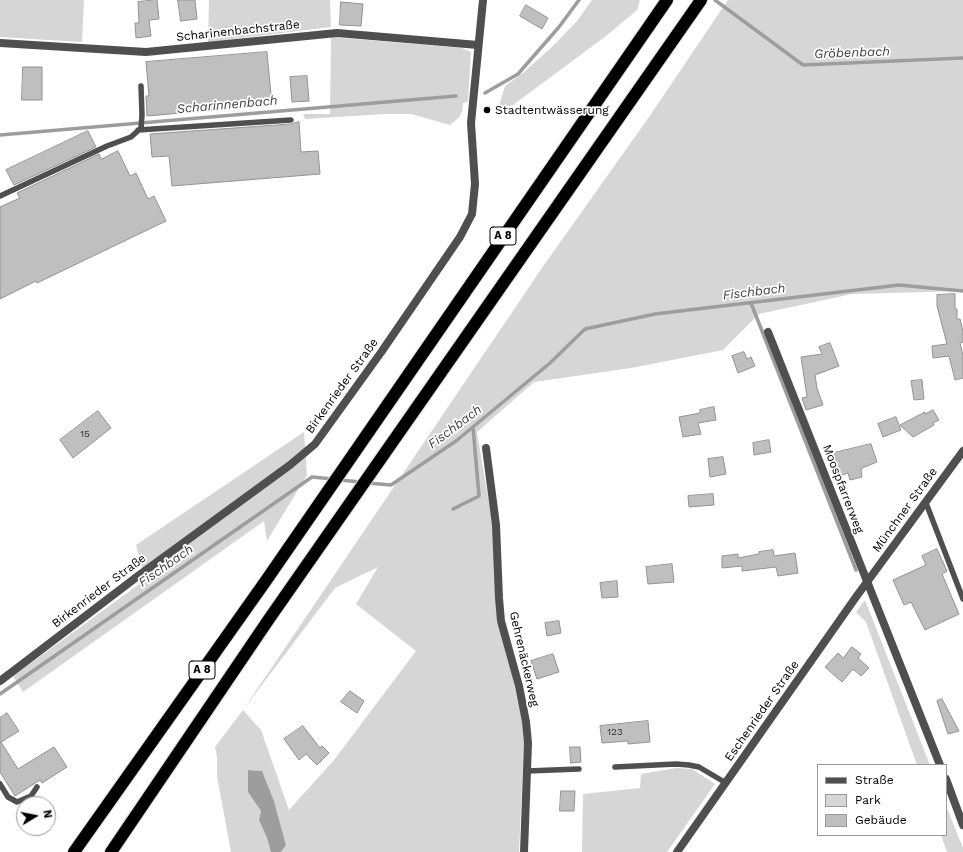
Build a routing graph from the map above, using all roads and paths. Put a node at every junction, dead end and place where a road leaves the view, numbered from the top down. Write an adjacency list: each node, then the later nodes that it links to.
1 (483, 0): 5 (street, Birkenrieder Straße)
2 (667, 0): 26 (highway, A 8)
3 (701, 0): 27 (highway, A 8)
4 (0, 43): 5 (street, Scharinenbachstraße)
5 (478, 45): 16 (street, Birkenrieder Straße)
6 (142, 86): 8 (lane)
7 (291, 120): 8 (lane)
8 (139, 129): 9 (lane)
9 (1, 195)
10 (768, 332): 14 (street, Moospfarrerweg)
11 (486, 448): 20 (street, Gehrenäckerweg)
12 (963, 451): 13 (street, Münchner Straße)
13 (926, 503): 14 (street, Münchner Straße); 15 (lane)
14 (867, 583): 17 (street, Moospfarrerweg); 21 (street, Eschenrieder Straße)
15 (963, 599)
16 (0, 681)
17 (940, 764)
18 (615, 767): 21 (lane)
19 (579, 769): 20 (lane)
20 (527, 771): 28 (street, Gehrenäckerweg)
21 (726, 782): 29 (street, Eschenrieder Straße)
22 (947, 782): 25 (street)
23 (0, 784): 24 (lane)
24 (37, 787)
25 (963, 825)
26 (74, 852)
27 (111, 852)
28 (524, 852)
29 (677, 852)

